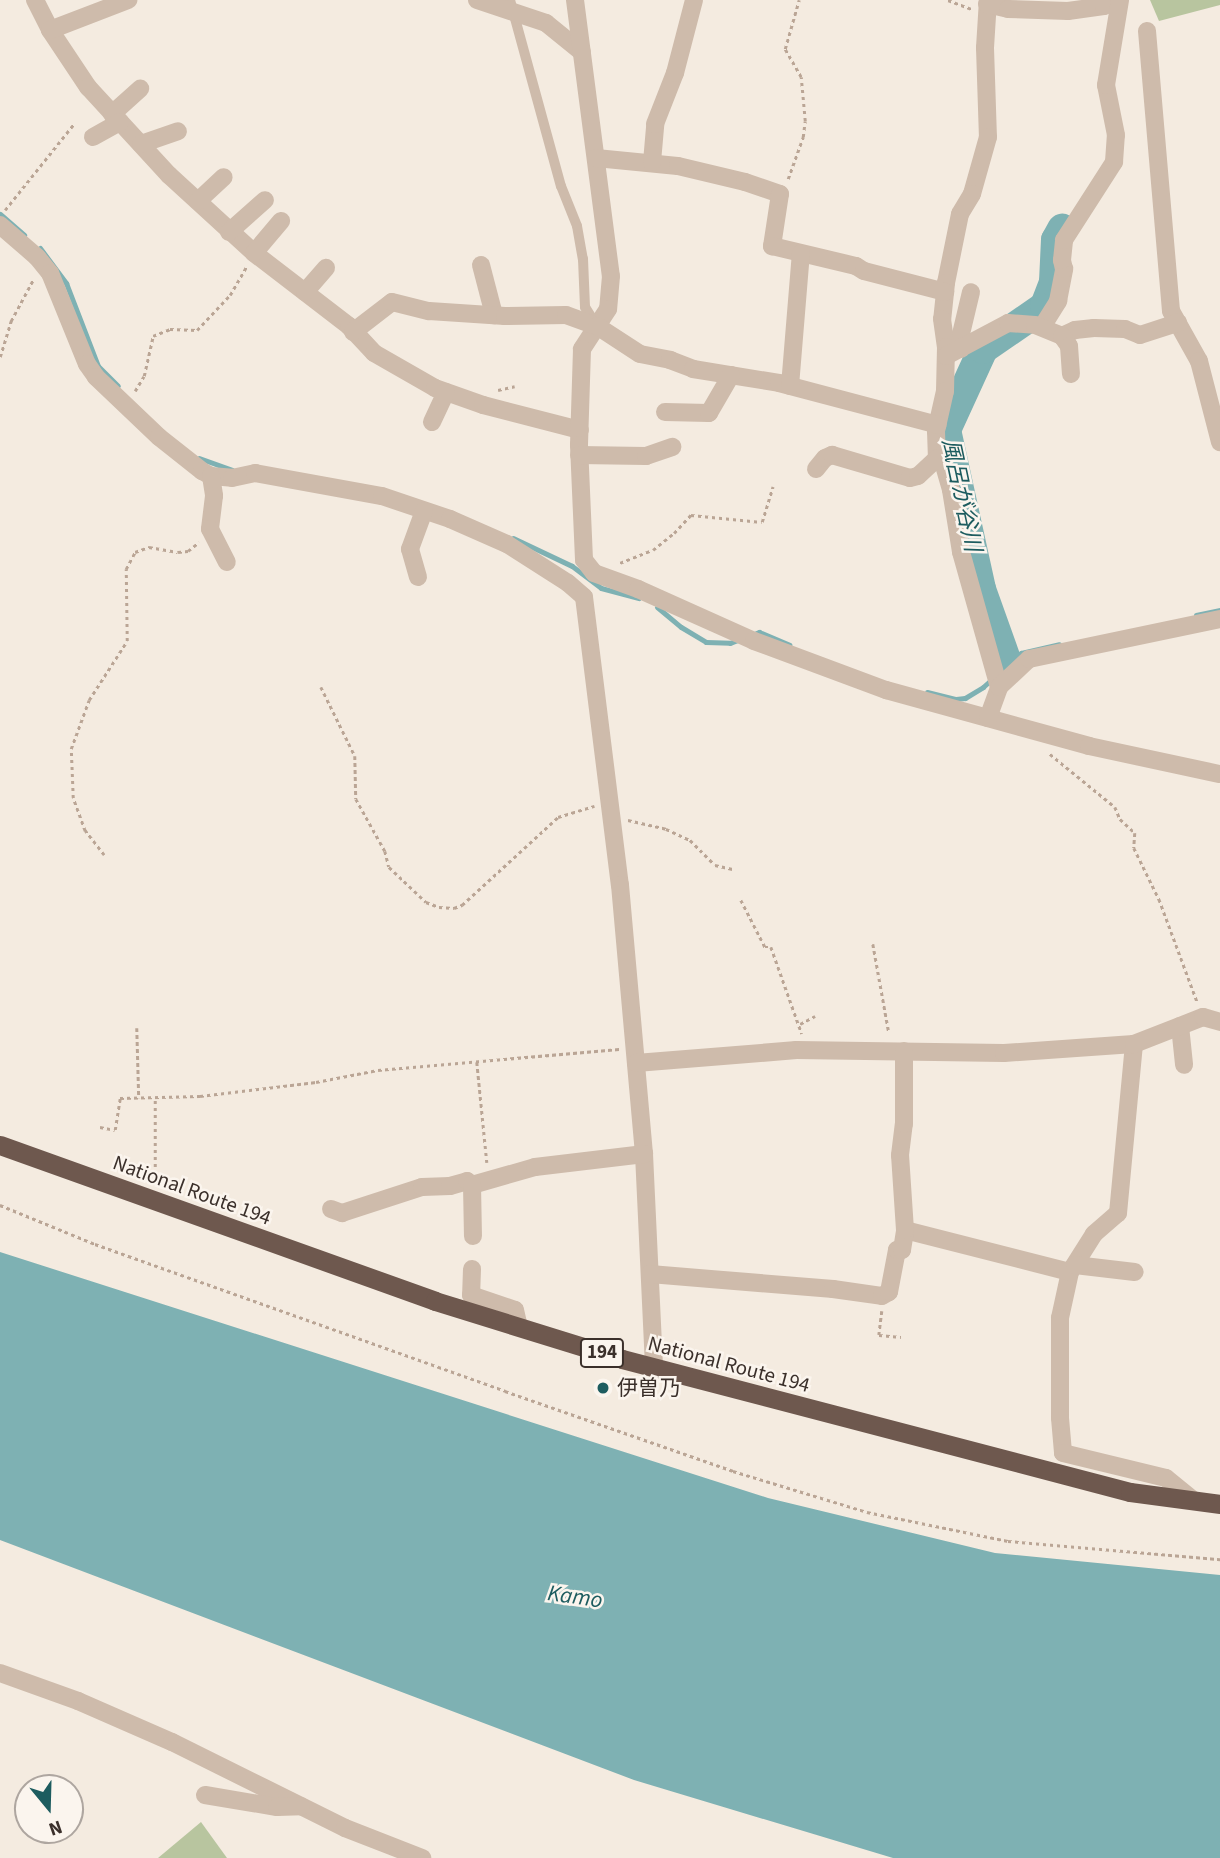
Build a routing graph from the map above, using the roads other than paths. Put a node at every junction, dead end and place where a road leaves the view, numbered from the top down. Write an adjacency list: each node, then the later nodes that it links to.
1 (35, 0): 10 (street)
2 (128, 0): 10 (street)
3 (477, 0): 8 (street)
4 (575, 0): 12 (street)
5 (694, 0): 19 (street)
6 (1114, 0): 9 (street)
7 (1120, 0): 36 (street)
8 (512, 6): 12 (street); 35 (lane)
9 (987, 6): 31 (street)
10 (50, 30): 14 (street)
11 (1147, 31): 34 (street)
12 (582, 52): 18 (street)
13 (139, 89): 14 (street)
14 (116, 118): 16 (street); 17 (street)
15 (178, 131): 17 (street)
16 (93, 137)
17 (141, 144): 22 (street)
18 (596, 158): 19 (street); 35 (street)
19 (652, 162): 27 (street)
20 (224, 177): 22 (street)
21 (265, 200): 25 (street)
22 (198, 201): 25 (street)
23 (281, 221): 26 (street)
24 (0, 225): 53 (street)
25 (229, 232): 26 (street)
26 (254, 253): 30 (street)
27 (802, 253): 31 (street); 42 (street)
28 (481, 265): 33 (street)
29 (326, 268): 30 (street)
30 (305, 292): 37 (street)
31 (944, 292): 39 (street)
32 (971, 292): 39 (street)
33 (494, 315): 35 (street); 37 (street)
34 (1178, 323): 38 (street); 48 (street)
35 (597, 327): 41 (street); 47 (street)
36 (1042, 327): 38 (street); 39 (street)
37 (353, 332): 43 (street)
38 (1062, 336): 40 (street)
39 (953, 353): 46 (street)
40 (1071, 374)
41 (731, 375): 42 (street); 44 (street)
42 (790, 386): 46 (street)
43 (446, 392): 45 (street); 47 (street)
44 (665, 412)
45 (432, 422)
46 (938, 425): 51 (street)
47 (580, 430): 50 (street)
48 (1220, 442)
49 (672, 447): 50 (street)
50 (579, 455): 57 (street)
51 (937, 458): 52 (street); 59 (street)
52 (816, 469)
53 (211, 476): 54 (street); 55 (street)
54 (424, 510): 56 (street); 57 (street)
55 (227, 562)
56 (418, 577)
57 (586, 582): 60 (street); 66 (street)
58 (1220, 619): 59 (street)
59 (999, 687): 60 (street)
60 (988, 718): 61 (street)
61 (1220, 774)
62 (1211, 1020): 63 (street)
63 (1180, 1026): 64 (street); 67 (street)
64 (1134, 1044): 65 (street); 74 (street)
65 (904, 1051): 66 (street); 72 (street)
66 (635, 1055): 69 (street)
67 (1184, 1065)
68 (0, 1145): 78 (highway, National Route 194 / 194)
69 (644, 1154): 70 (street); 77 (street)
70 (472, 1185): 71 (street); 73 (street)
71 (331, 1209)
72 (905, 1230): 74 (street); 77 (street)
73 (473, 1236)
74 (1073, 1268): 76 (street); 80 (street)
75 (472, 1269): 78 (street)
76 (1135, 1272)
77 (650, 1274): 79 (street)
78 (519, 1327): 79 (highway, National Route 194 / 194)
79 (653, 1367): 80 (highway, National Route 194 / 194)
80 (1194, 1501): 81 (highway, National Route 194 / 194)
81 (1220, 1504)
82 (0, 1672): 84 (street)
83 (205, 1795): 84 (street)
84 (300, 1806): 85 (street)
85 (422, 1858)

